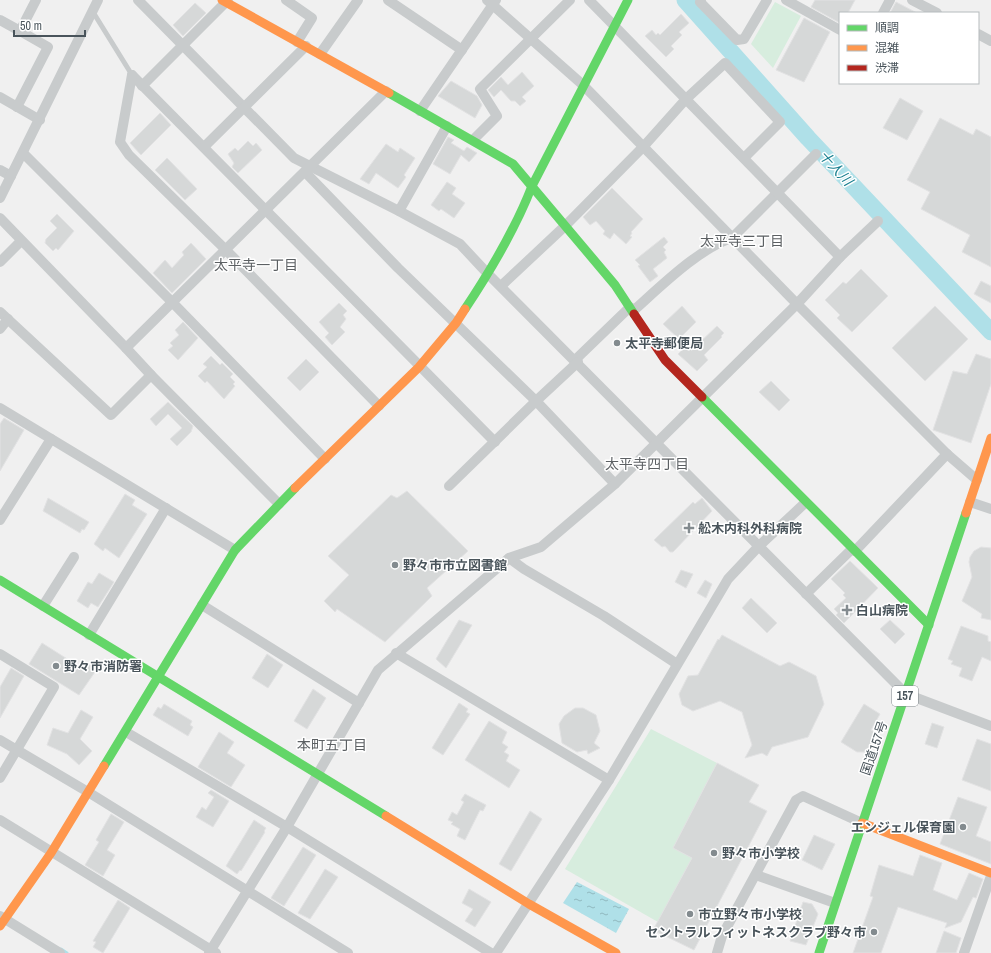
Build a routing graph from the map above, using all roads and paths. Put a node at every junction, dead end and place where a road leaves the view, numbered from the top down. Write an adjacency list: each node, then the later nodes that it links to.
1 (36, 0): 23 (street)
2 (98, 0): 17 (street)
3 (138, 0): 28 (street)
4 (286, 0): 27 (street)
5 (358, 0): 30 (street)
6 (388, 0): 29 (street)
7 (570, 0): 25 (street)
8 (589, 0): 21 (street)
9 (628, 0): 21 (main road)
10 (700, 0): 11 (street)
11 (767, 0)
12 (786, 0): 22 (street)
13 (890, 0): 18 (street)
14 (912, 0): 19 (street)
15 (225, 1): 27 (main road); 28 (street)
16 (492, 1): 25 (street); 29 (street)
17 (93, 12): 31 (lane); 40 (street)
18 (884, 12)
19 (935, 12)
20 (0, 20): 23 (street)
21 (615, 25): 32 (main road); 36 (street)
22 (839, 29)
23 (20, 31): 37 (street)
24 (979, 35): 26 (street)
25 (530, 38): 32 (street); 42 (street)
26 (991, 41)
27 (302, 44): 30 (main road); 38 (street)
28 (183, 46): 33 (street); 38 (street)
29 (462, 50): 39 (street)
30 (320, 54): 34 (main road)
31 (132, 75): 33 (street); 61 (street)
32 (583, 85): 43 (street); 51 (main road)
33 (142, 86): 44 (street)
34 (386, 91): 39 (main road); 48 (street)
35 (0, 97): 37 (street)
36 (686, 100): 43 (street); 47 (street); 47 (street)
37 (17, 107): 40 (street)
38 (244, 107): 44 (street); 48 (street)
39 (420, 111): 41 (main road)
40 (40, 120): 45 (street)
41 (447, 126): 42 (main road); 55 (street)
42 (473, 140): 51 (main road)
43 (644, 146): 58 (street); 59 (street)
44 (204, 147): 54 (street)
45 (23, 153): 50 (street); 66 (street)
46 (816, 154): 52 (street)
47 (744, 158): 52 (street)
48 (308, 169): 54 (street); 55 (street); 71 (street)
49 (0, 170): 50 (street)
50 (11, 176): 53 (street)
51 (532, 186): 58 (main road); 64 (main road)
52 (777, 193): 59 (street); 62 (street)
53 (0, 198)
54 (266, 209): 61 (street); 75 (street)
55 (399, 211): 64 (street)
56 (0, 218): 60 (street)
57 (878, 221): 62 (street)
58 (565, 226): 65 (street); 68 (main road)
59 (732, 238): 67 (street); 68 (street)
60 (21, 241): 63 (street); 73 (street)
61 (226, 250): 66 (street); 79 (street)
62 (840, 257): 67 (street)
63 (0, 262)
64 (488, 274): 65 (street); 71 (main road)
65 (501, 286): 74 (street)
66 (173, 302): 73 (street); 86 (street)
67 (797, 304): 77 (street); 85 (street)
68 (632, 309): 74 (street); 77 (main road)
69 (0, 312): 70 (street)
70 (8, 320): 72 (street); 76 (street)
71 (456, 323): 75 (main road); 78 (street)
72 (0, 329)
73 (126, 348): 76 (street)
74 (576, 361): 78 (street); 84 (street)
75 (419, 367): 79 (main road); 83 (street)
76 (151, 375): 92 (street)
77 (702, 399): 84 (street); 91 (main road)
78 (536, 401): 83 (street); 88 (street)
79 (379, 406): 86 (main road)
80 (0, 408): 82 (street)
81 (991, 438): 87 (main road, 国道157号 / 157)
82 (51, 439): 93 (street); 95 (street)
83 (495, 442): 89 (street)
84 (656, 442): 88 (street); 96 (street)
85 (947, 454): 87 (street); 98 (street)
86 (325, 459): 92 (main road)
87 (977, 480): 90 (main road, 国道157号 / 157)
88 (615, 484): 100 (street)
89 (449, 486)
90 (970, 502): 94 (street); 105 (main road, 国道157号 / 157)
91 (805, 503): 96 (street); 98 (main road)
92 (279, 504): 97 (main road)
93 (166, 508): 97 (street); 106 (street)
94 (991, 509)
95 (0, 520)
96 (759, 546): 102 (street); 109 (street)
97 (235, 550): 103 (main road)
98 (854, 550): 102 (street); 105 (main road)
99 (74, 557): 104 (street)
100 (509, 558): 107 (street); 109 (street)
101 (0, 580): 104 (main road)
102 (806, 594): 111 (street)
103 (202, 605): 110 (main road); 112 (street)
104 (43, 606): 106 (main road)
105 (929, 625): 111 (main road, 国道157号 / 157)
106 (89, 635): 110 (main road)
107 (396, 653): 112 (street); 119 (street)
108 (0, 654): 116 (street)
109 (677, 664): 119 (street)
110 (159, 677): 114 (main road); 117 (main road)
111 (906, 694): 113 (street); 122 (main road, 国道157号 / 157)
112 (359, 703): 117 (street)
113 (991, 726)
114 (126, 732): 120 (main road); 123 (street)
115 (0, 740): 116 (street)
116 (16, 750): 118 (street); 120 (street)
117 (318, 775): 123 (street); 129 (main road)
118 (0, 778)
119 (608, 780): 129 (street)
120 (88, 792): 124 (main road); 127 (street)
121 (0, 820): 124 (street)
122 (862, 823): 125 (street); 126 (main road); 128 (main road, 国道157号 / 157)
123 (287, 827): 127 (street); 134 (street)
124 (51, 853): 130 (main road); 131 (street)
125 (756, 875): 128 (street); 137 (street)
126 (991, 875): 139 (street)
127 (247, 891): 131 (street); 133 (street)
128 (835, 903): 138 (main road, 国道157号 / 157)
129 (529, 904): 135 (street); 136 (main road)
130 (3, 920): 132 (street)
131 (212, 952)
132 (60, 953)
133 (348, 953)
134 (491, 953)
135 (496, 953)
136 (616, 953)
137 (717, 953)
138 (819, 953)
139 (964, 953)

